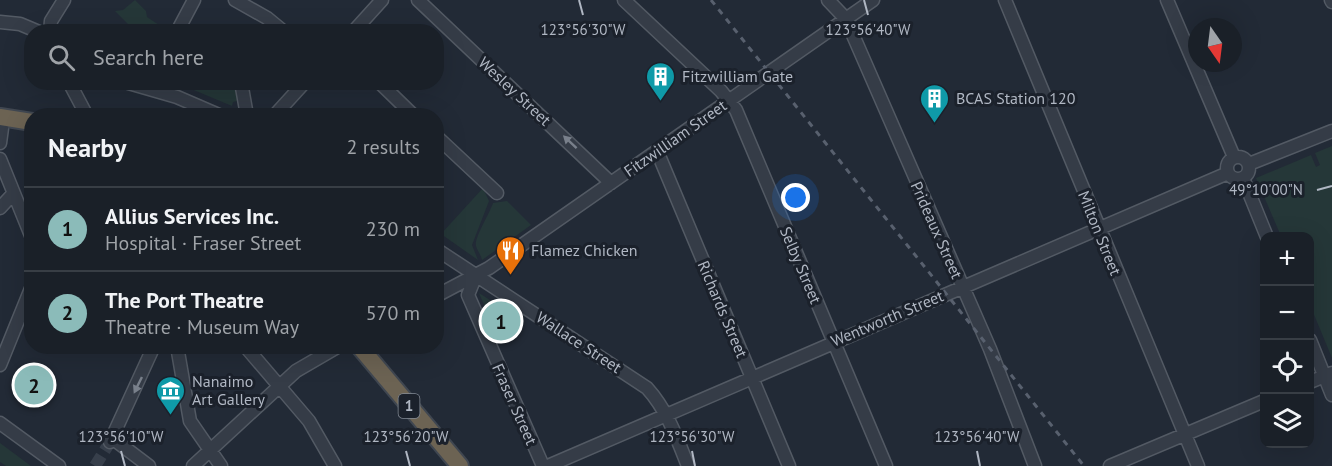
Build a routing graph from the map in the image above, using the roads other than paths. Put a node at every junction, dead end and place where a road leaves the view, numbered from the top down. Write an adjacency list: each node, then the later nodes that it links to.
1 (64, 0): 13 (street)
2 (194, 0): 14 (street)
3 (235, 0): 15 (street)
4 (382, 0): 16 (street)
5 (418, 0): 17 (street, Wesley Street, one-way to 5)
6 (624, 0): 25 (street, Selby Street)
7 (828, 0): 11 (street, Prideaux Street)
8 (873, 0): 11 (street, Fitzwilliam Street)
9 (1005, 0): 47 (street, Milton Street)
10 (1167, 0): 37 (street)
11 (846, 19): 25 (street, Fitzwilliam Street); 51 (street, Prideaux Street)
12 (0, 22): 19 (street)
13 (51, 24)
14 (181, 24)
15 (274, 24)
16 (360, 24)
17 (443, 24)
18 (444, 25): 42 (street, Wesley Street, one-way to 18)
19 (24, 26)
20 (73, 90): 26 (street)
21 (153, 90): 27 (street)
22 (242, 90): 28 (street)
23 (298, 90): 29 (street)
24 (387, 90): 30 (street)
25 (729, 100): 36 (street, Fitzwilliam Street); 54 (street, Selby Street)
26 (83, 108)
27 (202, 108)
28 (244, 108)
29 (281, 108)
30 (406, 108)
31 (24, 124): 32 (highway)
32 (1, 129): 33 (highway)
33 (24, 131)
34 (1332, 131): 39 (street)
35 (444, 143): 43 (street)
36 (657, 151): 42 (street, Fitzwilliam Street); 63 (street, Richards Street)
37 (1234, 157): 39 (street); 40 (street)
38 (0, 159): 44 (street)
39 (1249, 164): 41 (street)
40 (1228, 173): 41 (street); 47 (street, Wentworth Street)
41 (1243, 178): 48 (street)
42 (611, 183): 50 (street, Fitzwilliam Street)
43 (497, 193)
44 (12, 195): 45 (street); 46 (street)
45 (0, 208)
46 (24, 221)
47 (1098, 229): 51 (street, Wentworth Street); 70 (street, Milton Street)
48 (1265, 232)
49 (444, 254): 50 (street, Wallace Street)
50 (476, 275): 52 (street, Fitzwilliam Street); 68 (street, Wallace Street); 78 (street, Fraser Street)
51 (963, 286): 54 (street, Wentworth Street); 83 (street, Prideaux Street)
52 (444, 292)
53 (24, 306): 61 (street)
54 (833, 341): 63 (street, Wentworth Street); 82 (street, Selby Street)
55 (1314, 348): 62 (street)
56 (150, 354): 74 (street, one-way to 74)
57 (178, 354): 71 (street)
58 (252, 354): 65 (street)
59 (324, 354): 65 (street)
60 (366, 354): 77 (highway, 1)
61 (0, 365)
62 (1328, 374): 64 (street); 66 (street)
63 (751, 376): 68 (street, Wentworth Street); 81 (street, Richards Street)
64 (1314, 380)
65 (280, 387): 71 (street); 72 (street)
66 (1332, 395)
67 (1260, 403): 70 (street)
68 (666, 415): 79 (street, Wentworth Street); 80 (street, Wallace Street)
69 (0, 423): 73 (street)
70 (1185, 435): 84 (street); 85 (street, Milton Street)
71 (210, 452): 75 (street); 76 (street)
72 (333, 462)
73 (59, 466)
74 (149, 466)
75 (193, 466)
76 (221, 466)
77 (460, 466)
78 (543, 466)
79 (548, 466)
80 (688, 466)
81 (789, 466)
82 (886, 466)
83 (1035, 466)
84 (1110, 466)
85 (1198, 466)

